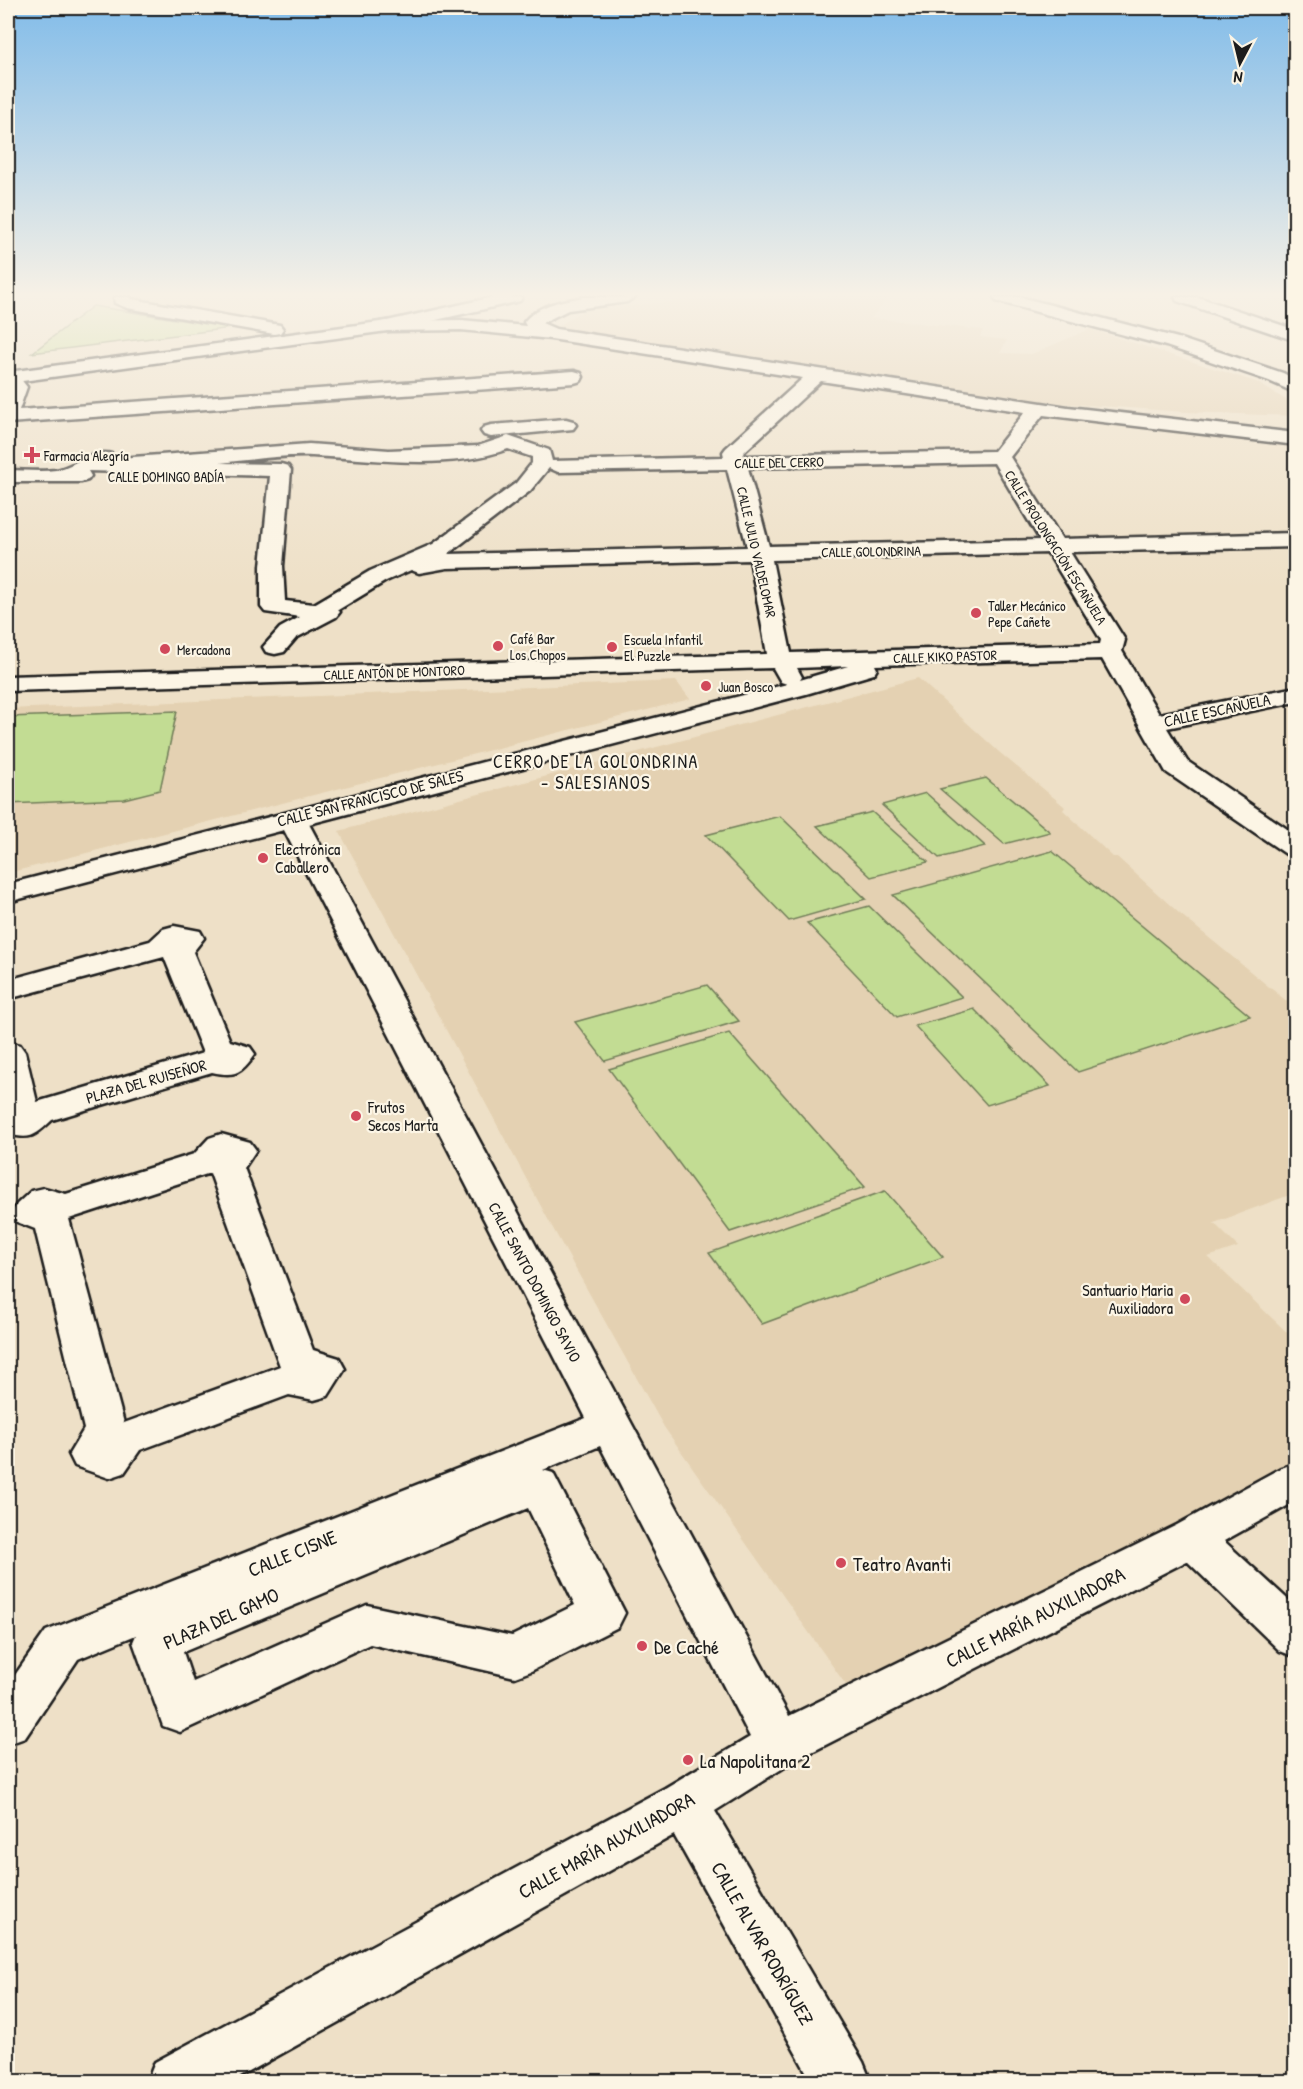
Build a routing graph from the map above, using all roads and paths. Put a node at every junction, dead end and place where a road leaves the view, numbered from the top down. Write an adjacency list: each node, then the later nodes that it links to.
1 (15, 394): 6 (street)
2 (320, 394): 6 (street)
3 (796, 394): 11 (street)
4 (951, 394): 5 (street)
5 (1038, 408): 9 (street); 10 (street, CALLE PROLONGACIÓN ESCAÑUELA)
6 (8, 416)
7 (566, 425): 12 (street)
8 (454, 434): 14 (street, CALLE DOMINGO BADÍA)
9 (1296, 438)
10 (1000, 457): 11 (street, CALLE DEL CERRO); 16 (street, CALLE PROLONGACIÓN ESCAÑUELA)
11 (735, 463): 12 (street, CALLE DEL CERRO); 17 (street, CALLE JULIO VALDELOMAR)
12 (558, 466): 18 (street)
13 (8, 476): 14 (street, CALLE DOMINGO BADÍA)
14 (61, 476): 19 (street, CALLE DOMINGO BADÍA)
15 (1296, 540): 16 (street, CALLE GOLONDRINA)
16 (1056, 547): 17 (street, CALLE GOLONDRINA); 20 (street, CALLE PROLONGACIÓN ESCAÑUELA)
17 (760, 553): 18 (street, CALLE GOLONDRINA); 22 (street, CALLE JULIO VALDELOMAR)
18 (444, 555): 18 (street); 19 (street)
19 (275, 647): 23 (street)
20 (1110, 651): 21 (street, CALLE KIKO PASTOR); 27 (street, CALLE PROLONGACIÓN ESCAÑUELA)
21 (907, 657): 22 (street, CALLE KIKO PASTOR); 25 (street, CALLE SAN FRANCISCO DE SALES)
22 (780, 660): 23 (street, CALLE ANTÓN DE MONTORO); 25 (street, CALLE JULIO VALDELOMAR)
23 (268, 676): 24 (street, CALLE ANTÓN DE MONTORO)
24 (8, 684)
25 (797, 689): 28 (street, CALLE SAN FRANCISCO DE SALES)
26 (1296, 694): 27 (street, CALLE ESCAÑUELA)
27 (1153, 723): 29 (street, CALLE ESCAÑUELA)
28 (292, 819): 30 (street, CALLE SAN FRANCISCO DE SALES); 34 (street, CALLE SANTO DOMINGO SAVIO)
29 (1296, 848)
30 (8, 893)
31 (8, 990): 33 (street, PLAZA DEL RUISEÑOR)
32 (8, 1052): 33 (street, PLAZA DEL RUISEÑOR)
33 (8, 1123)
34 (610, 1425): 40 (street, CALLE CISNE); 41 (street, CALLE SANTO DOMINGO SAVIO)
35 (90, 1454): 35 (street)
36 (1296, 1480): 37 (street, CALLE MARÍA AUXILIADORA)
37 (1192, 1538): 39 (street); 41 (street, CALLE MARÍA AUXILIADORA)
38 (602, 1613): 38 (street, PLAZA DEL GAMO)
39 (1296, 1638)
40 (8, 1723)
41 (779, 1745): 42 (street, CALLE MARÍA AUXILIADORA)
42 (683, 1804): 43 (street, CALLE MARÍA AUXILIADORA); 44 (street, CALLE ALVAR RODRÍGUEZ)
43 (175, 2082)
44 (843, 2082)

